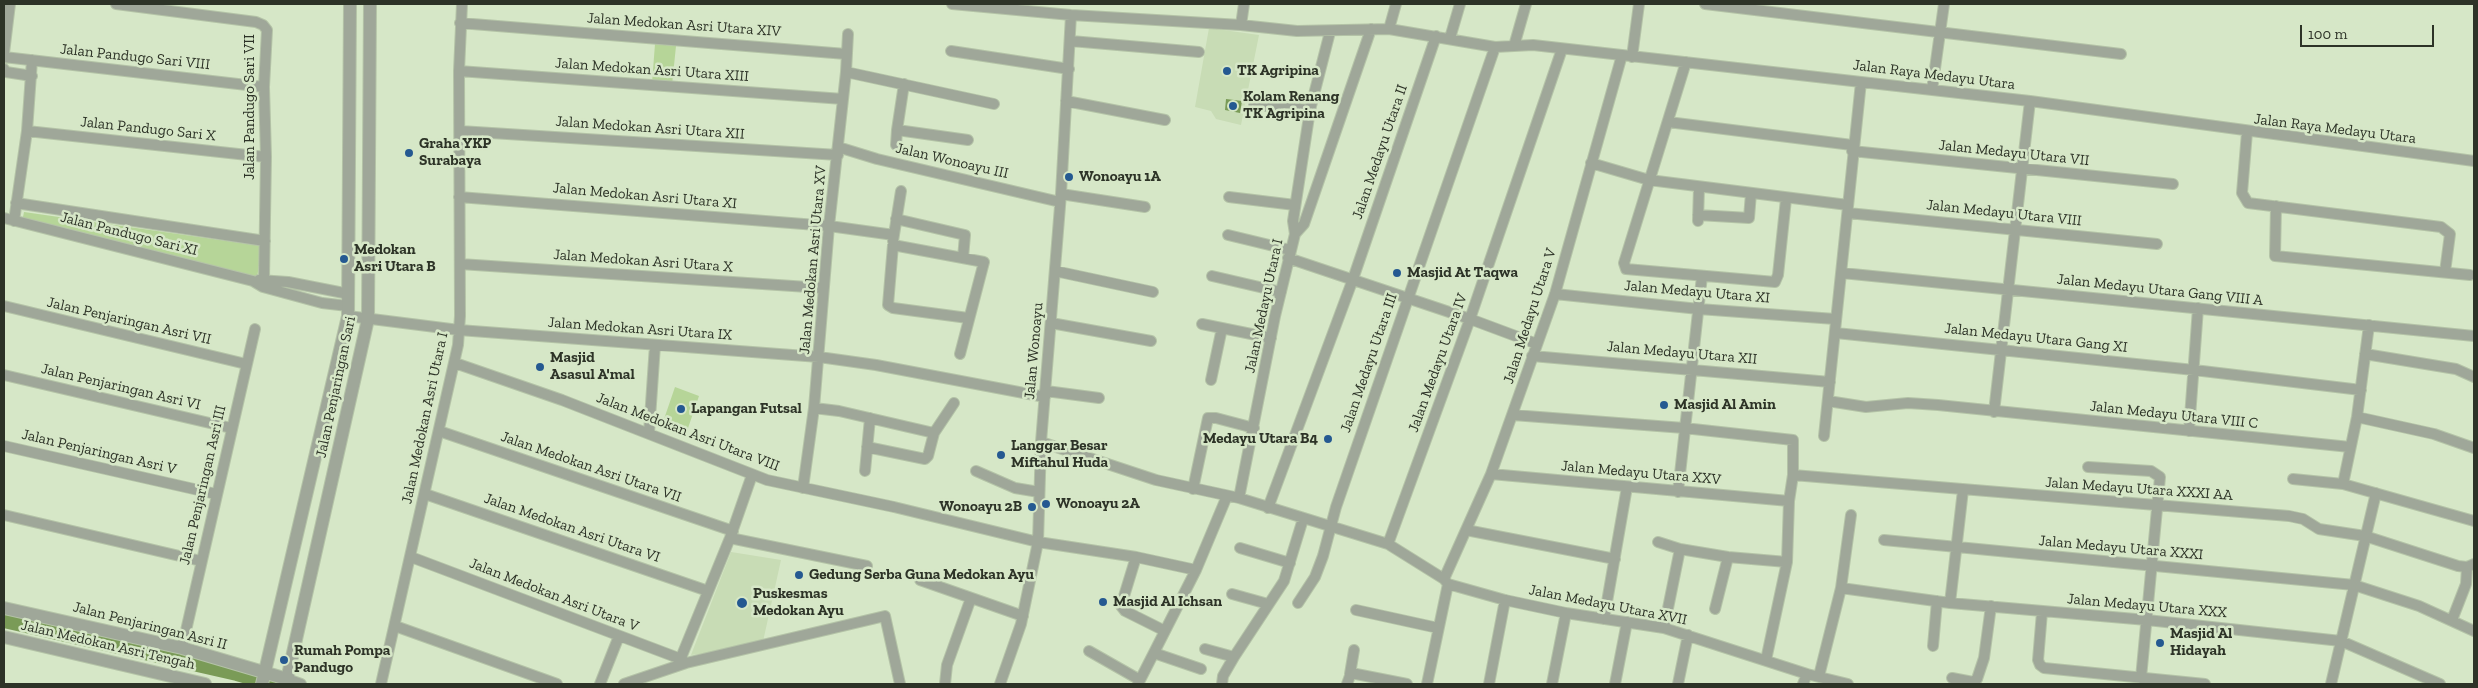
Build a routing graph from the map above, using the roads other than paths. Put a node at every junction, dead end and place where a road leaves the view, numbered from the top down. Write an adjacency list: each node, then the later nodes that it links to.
1 (10, 4): 30 (street)
2 (116, 4): 44 (street, Jalan Pandugo Sari VII)
3 (350, 4): 107 (street, Jalan Penjaringan Sari)
4 (370, 4): 112 (street, Jalan Penjaringan Sari)
5 (462, 4): 15 (street, Jalan Medokan Asri Utara I)
6 (952, 4): 14 (street, Jalan Raya Medayu Utara)
7 (1244, 4): 16 (street)
8 (1396, 4): 17 (street)
9 (1460, 4): 23 (street)
10 (1526, 4): 25 (street)
11 (1639, 4): 33 (street, Jalan Medayu Utara V)
12 (1705, 4): 19 (street)
13 (1944, 4): 19 (street)
14 (1071, 16): 16 (street, Jalan Raya Medayu Utara); 24 (street, Jalan Wonoayu)
15 (460, 23): 31 (street, Jalan Medokan Asri Utara XIV); 39 (street, Jalan Medokan Asri Utara I)
16 (1240, 25): 20 (street, Jalan Raya Medayu Utara)
17 (1389, 28): 18 (street, Jalan Raya Medayu Utara); 22 (street, Jalan Raya Medayu Utara)
18 (1371, 29): 20 (street, Jalan Raya Medayu Utara); 85 (street)
19 (1940, 31): 32 (street); 45 (street)
20 (1330, 32): 51 (street, Jalan Medayu Utara I)
21 (848, 34): 31 (street, Jalan Medokan Asri Utara XV)
22 (1436, 36): 23 (street, Jalan Raya Medayu Utara); 99 (street, Jalan Medayu Utara II)
23 (1450, 38): 26 (street, Jalan Raya Medayu Utara)
24 (1071, 41): 29 (street); 38 (street, Jalan Wonoayu)
25 (1514, 46): 26 (street, Jalan Raya Medayu Utara); 27 (street, Jalan Raya Medayu Utara)
26 (1495, 47): 106 (street, Jalan Medayu Utara III)
27 (1562, 49): 33 (street, Jalan Raya Medayu Utara); 113 (street, Jalan Medayu Utara IV)
28 (951, 52): 38 (street)
29 (1199, 52)
30 (4, 53)
31 (846, 54): 40 (street, Jalan Medokan Asri Utara XV)
32 (2121, 54)
33 (1627, 56): 36 (street, Jalan Raya Medayu Utara); 64 (street, Jalan Medayu Utara V)
34 (4, 57): 35 (street, Jalan Pandugo Sari VIII)
35 (32, 60): 41 (street); 44 (street, Jalan Pandugo Sari VIII)
36 (1686, 62): 42 (street, Jalan Raya Medayu Utara); 53 (street)
37 (4, 69): 41 (street)
38 (1069, 69): 47 (street, Jalan Wonoayu)
39 (460, 71): 46 (street, Jalan Medokan Asri Utara XIII); 56 (street, Jalan Medokan Asri Utara I)
40 (846, 72): 43 (street); 46 (street, Jalan Medokan Asri Utara XV)
41 (32, 76): 55 (street)
42 (1860, 82): 45 (street, Jalan Raya Medayu Utara); 60 (street)
43 (904, 84): 49 (street); 54 (street)
44 (264, 86): 62 (street, Jalan Pandugo Sari VII)
45 (1932, 90): 48 (street, Jalan Raya Medayu Utara)
46 (843, 99): 61 (street, Jalan Medokan Asri Utara XV)
47 (1066, 101): 52 (street); 73 (street, Jalan Wonoayu)
48 (2030, 102): 57 (street, Jalan Raya Medayu Utara); 65 (street)
49 (994, 104)
50 (1254, 105): 51 (street)
51 (1310, 110): 76 (street, Jalan Medayu Utara I)
52 (1165, 120)
53 (1668, 122): 60 (street, Jalan Medayu Utara VII); 66 (street)
54 (897, 128): 58 (street); 59 (street)
55 (26, 131): 62 (street, Jalan Pandugo Sari X); 75 (street)
56 (460, 131): 61 (street, Jalan Medokan Asri Utara XII); 71 (street, Jalan Medokan Asri Utara I)
57 (2247, 132): 63 (street, Jalan Raya Medayu Utara); 77 (street)
58 (968, 140)
59 (896, 145)
60 (1852, 148): 65 (street, Jalan Medayu Utara VII); 79 (street)
61 (838, 151): 73 (street, Jalan Wonoayu III); 83 (street, Jalan Medokan Asri Utara XV)
62 (266, 157): 88 (street, Jalan Pandugo Sari VII)
63 (2474, 161)
64 (1591, 163): 66 (street, Jalan Medayu Utara VIII); 105 (street, Jalan Medayu Utara V)
65 (2021, 169): 67 (street, Jalan Medayu Utara VII); 84 (street)
66 (1649, 180): 68 (street, Jalan Medayu Utara VIII); 98 (street)
67 (2173, 184)
68 (1700, 187): 70 (street, Jalan Medayu Utara VIII); 70 (street)
69 (901, 190): 81 (street)
70 (1751, 193): 74 (street, Jalan Medayu Utara VIII)
71 (459, 197): 83 (street, Jalan Medokan Asri Utara XI); 92 (street, Jalan Medokan Asri Utara I)
72 (1229, 197): 76 (street)
73 (1060, 198): 78 (street, Jalan Wonoayu III); 93 (street, Jalan Wonoayu)
74 (1786, 199): 79 (street, Jalan Medayu Utara VIII); 98 (street)
75 (16, 203): 82 (street); 88 (street, Jalan Pandugo Sari XI)
76 (1295, 205): 85 (street, Jalan Medayu Utara I)
77 (2276, 206): 94 (street); 94 (street)
78 (1145, 207)
79 (1848, 209): 84 (street, Jalan Medayu Utara VIII); 95 (street)
80 (4, 218): 82 (street, Jalan Pandugo Sari XI)
81 (896, 218): 87 (street); 91 (street)
82 (14, 221): 100 (street, Jalan Pandugo Sari XI)
83 (829, 226): 87 (street, Jalan Medokan Asri Utara XI); 101 (street, Jalan Medokan Asri Utara XV)
84 (2014, 229): 89 (street, Jalan Medayu Utara VIII); 102 (street)
85 (1295, 234): 90 (street, Jalan Medayu Utara I)
86 (1228, 235): 90 (street)
87 (893, 240): 91 (street, Jalan Medokan Asri Utara XI); 111 (street)
88 (265, 241): 100 (street, Jalan Pandugo Sari VII)
89 (2157, 244)
90 (1289, 254): 99 (street); 104 (street, Jalan Medayu Utara I)
91 (963, 258): 111 (street, Jalan Medokan Asri Utara XI)
92 (460, 264): 101 (street, Jalan Medokan Asri Utara X); 120 (street, Jalan Medokan Asri Utara I)
93 (1055, 271): 103 (street); 115 (street, Jalan Wonoayu)
94 (2445, 272): 96 (street)
95 (1842, 273): 102 (street, Jalan Medayu Utara Gang VIII A); 114 (street)
96 (2470, 275)
97 (1212, 276): 104 (street)
98 (1702, 276): 110 (street)
99 (1353, 278): 106 (street); 184 (street, Jalan Medayu Utara II)
100 (264, 283): 107 (street, Jalan Medokan Asri Utara IX)
101 (824, 288): 130 (street, Jalan Medokan Asri Utara XV)
102 (2008, 290): 109 (street, Jalan Medayu Utara Gang VIII A); 127 (street)
103 (1153, 292)
104 (1281, 292): 123 (street, Jalan Medayu Utara I)
105 (1555, 294): 110 (street, Jalan Medayu Utara XI); 126 (street, Jalan Medayu Utara V)
106 (1407, 299): 113 (street); 189 (street, Jalan Medayu Utara III)
107 (348, 305): 112 (street, Jalan Medokan Asri Utara IX); 256 (street, Jalan Penjaringan Sari)
108 (4, 306): 133 (street, Jalan Penjaringan Asri VII)
109 (2198, 308): 117 (street, Jalan Medayu Utara Gang VIII A); 135 (street)
110 (1699, 309): 114 (street, Jalan Medayu Utara XI); 134 (street)
111 (968, 318): 128 (street)
112 (368, 319): 120 (street, Jalan Medokan Asri Utara IX); 260 (street, Jalan Penjaringan Sari)
113 (1470, 319): 126 (street); 196 (street, Jalan Medayu Utara IV)
114 (1835, 319): 121 (street)
115 (1051, 324): 124 (street); 141 (street, Jalan Wonoayu)
116 (1202, 324): 118 (street)
117 (2369, 325): 122 (street, Jalan Medayu Utara Gang VIII A); 129 (street)
118 (1222, 328): 123 (street); 138 (street)
119 (255, 329): 133 (street, Jalan Penjaringan Asri III)
120 (459, 330): 125 (street, Jalan Medokan Asri Utara IX); 132 (street, Jalan Medokan Asri Utara I)
121 (1836, 333): 127 (street, Jalan Medayu Utara Gang XI); 139 (street)
122 (2474, 336)
123 (1271, 338): 151 (street, Jalan Medayu Utara I)
124 (1151, 340)
125 (655, 344): 130 (street, Jalan Medokan Asri Utara IX); 155 (street)
126 (1537, 344): 131 (street, Jalan Medayu Utara V)
127 (2001, 349): 135 (street, Jalan Medayu Utara Gang XI); 146 (street)
128 (960, 354)
129 (2365, 354): 137 (street); 140 (street)
130 (819, 356): 141 (street, Jalan Medokan Asri Utara IX); 145 (street, Jalan Medokan Asri Utara XV)
131 (1532, 356): 134 (street, Jalan Medayu Utara XII); 147 (street, Jalan Medayu Utara V)
132 (454, 363): 153 (street, Jalan Medokan Asri Utara I); 155 (street, Jalan Medokan Asri Utara VIII)
133 (246, 364): 150 (street, Jalan Penjaringan Asri III)
134 (1690, 368): 139 (street, Jalan Medayu Utara XII); 152 (street)
135 (2194, 370): 140 (street, Jalan Medayu Utara Gang XI); 154 (street)
136 (4, 375): 150 (street, Jalan Penjaringan Asri VI)
137 (2474, 377)
138 (1211, 380)
139 (1830, 382): 143 (street)
140 (2361, 390): 148 (street)
141 (1046, 394): 142 (street, Jalan Medokan Asri Utara IX); 158 (street, Jalan Wonoayu)
142 (1099, 398)
143 (1828, 400): 146 (street, Jalan Medayu Utara VIII C); 157 (street)
144 (954, 403): 156 (street)
145 (814, 408): 149 (street); 172 (street, Jalan Medokan Asri Utara XV)
146 (1994, 412): 154 (street, Jalan Medayu Utara VIII C)
147 (1514, 415): 152 (street); 166 (street, Jalan Medayu Utara V)
148 (2357, 417): 161 (street); 162 (street)
149 (870, 418): 156 (street); 160 (street)
150 (231, 428): 178 (street, Jalan Penjaringan Asri III)
151 (1254, 428): 173 (street); 181 (street, Jalan Medayu Utara I)
152 (1684, 428): 168 (street); 176 (street)
153 (439, 431): 179 (street, Jalan Medokan Asri Utara I); 191 (street, Jalan Medokan Asri Utara VII)
154 (2189, 431): 161 (street, Jalan Medayu Utara VIII C)
155 (649, 433): 167 (street, Jalan Medokan Asri Utara VIII)
156 (934, 433): 160 (street)
157 (1824, 436)
158 (1041, 442): 173 (street); 175 (street, Jalan Wonoayu)
159 (4, 446): 178 (street, Jalan Penjaringan Asri V)
160 (867, 447): 164 (street)
161 (2350, 447): 170 (street)
162 (2474, 448)
163 (2088, 467): 183 (street)
164 (865, 471)
165 (976, 471): 175 (street)
166 (1490, 474): 171 (street, Jalan Medayu Utara XXV); 190 (street, Jalan Medayu Utara V)
167 (752, 475): 172 (street, Jalan Medokan Asri Utara VIII); 191 (street)
168 (1793, 475): 174 (street, Jalan Medayu Utara XXXI AA); 182 (street)
169 (2293, 479): 170 (street)
170 (2343, 484): 177 (street)
171 (1627, 486): 176 (street, Jalan Medayu Utara XXV); 203 (street)
172 (803, 488): 194 (street, Jalan Medokan Asri Utara VIII)
173 (1193, 489): 180 (street)
174 (1963, 490): 183 (street, Jalan Medayu Utara XXXI AA); 198 (street)
175 (1039, 492): 194 (street, Jalan Wonoayu)
176 (1678, 492): 182 (street, Jalan Medayu Utara XXV)
177 (2376, 493): 188 (street); 192 (street)
178 (216, 494): 204 (street, Jalan Penjaringan Asri III)
179 (425, 494): 200 (street, Jalan Medokan Asri Utara I); 215 (street, Jalan Medokan Asri Utara VI)
180 (1227, 496): 181 (street); 210 (street)
181 (1239, 498): 184 (street)
182 (1789, 501): 205 (street)
183 (2157, 506): 192 (street, Jalan Medayu Utara XXXI AA); 208 (street)
184 (1268, 508): 187 (street)
185 (4, 515): 204 (street)
186 (1851, 515): 214 (street)
187 (1303, 519): 189 (street); 206 (street)
188 (2474, 521)
189 (1330, 527): 196 (street); 220 (street, Jalan Medayu Utara III)
190 (1466, 530): 203 (street); 212 (street, Jalan Medayu Utara V)
191 (731, 534): 207 (street, Jalan Medokan Asri Utara VII); 215 (street)
192 (2365, 536): 209 (street, Jalan Medayu Utara XXXI AA); 213 (street)
193 (1884, 540): 198 (street, Jalan Medayu Utara XXXI)
194 (1038, 542): 201 (street, Jalan Medokan Asri Utara VIII); 229 (street, Jalan Wonoayu)
195 (1658, 542): 199 (street)
196 (1388, 544): 212 (street)
197 (1240, 548): 206 (street)
198 (1957, 548): 208 (street, Jalan Medayu Utara XXXI); 221 (street)
199 (1680, 549): 202 (street); 236 (street)
200 (411, 557): 234 (street, Jalan Medokan Asri Utara I); 240 (street, Jalan Medokan Asri Utara V)
201 (1136, 557): 210 (street, Jalan Medokan Asri Utara VIII); 237 (street)
202 (1728, 557): 205 (street); 225 (street)
203 (1615, 559): 230 (street)
204 (201, 561): 244 (street, Jalan Penjaringan Asri III)
205 (1787, 562): 250 (street)
206 (1290, 563): 222 (street)
207 (867, 566)
208 (2152, 566): 213 (street, Jalan Medayu Utara XXXI); 231 (street)
209 (2471, 566): 232 (street)
210 (1196, 570): 237 (street)
211 (920, 580): 217 (street)
212 (1446, 582): 218 (street, Jalan Medayu Utara XVII); 235 (street, Jalan Medayu Utara V)
213 (2354, 585): 232 (street, Jalan Medayu Utara XXXI); 242 (street)
214 (1841, 588): 219 (street, Jalan Medayu Utara XXX); 255 (street)
215 (708, 591): 251 (street)
216 (1232, 594): 222 (street)
217 (971, 598): 229 (street); 269 (street)
218 (1505, 600): 228 (street, Jalan Medayu Utara XVII); 275 (street)
219 (1937, 601): 221 (street, Jalan Medayu Utara XXX); 243 (street)
220 (1298, 603)
221 (1950, 603): 223 (street, Jalan Medayu Utara XXX)
222 (1268, 604): 249 (street)
223 (1991, 606): 227 (street, Jalan Medayu Utara XXX); 257 (street)
224 (4, 608): 244 (street, Jalan Penjaringan Asri II)
225 (1714, 609)
226 (1356, 610): 235 (street)
227 (2042, 612): 231 (street, Jalan Medayu Utara XXX); 258 (street)
228 (1566, 613): 230 (street, Jalan Medayu Utara XVII); 276 (street)
229 (1022, 616): 270 (street, Jalan Wonoayu)
230 (1604, 619): 233 (street, Jalan Medayu Utara XVII)
231 (2147, 620): 242 (street, Jalan Medayu Utara XXX); 258 (street)
232 (2452, 620): 238 (street, Jalan Medayu Utara XXXI)
233 (1627, 622): 236 (street, Jalan Medayu Utara XVII); 277 (street)
234 (395, 626): 264 (street, Jalan Medokan Asri Utara I); 265 (street)
235 (1438, 628): 274 (street, Jalan Medayu Utara V)
236 (1664, 628): 239 (street, Jalan Medayu Utara XVII)
237 (1165, 631): 248 (street)
238 (2474, 631)
239 (1688, 635): 250 (street, Jalan Medayu Utara XVII); 278 (street)
240 (619, 636): 251 (street, Jalan Medokan Asri Utara V); 266 (street)
241 (4, 637): 259 (street, Jalan Medokan Asri Tengah)
242 (2341, 641): 282 (street); 283 (street, Jalan Medayu Utara XXX)
243 (1932, 646)
244 (182, 648): 256 (street, Jalan Penjaringan Asri II)
245 (1205, 649): 249 (street)
246 (1354, 650): 253 (street)
247 (1089, 651): 261 (street)
248 (1154, 653): 252 (street); 261 (street)
249 (1234, 658): 271 (street)
250 (1766, 660): 254 (street, Jalan Medayu Utara XVII)
251 (681, 663): 267 (street); 268 (street)
252 (1202, 668)
253 (1350, 674): 272 (street); 273 (street)
254 (1807, 674): 255 (street, Jalan Medayu Utara XVII); 279 (street)
255 (1819, 676): 280 (street, Jalan Medayu Utara XVII)
256 (264, 677): 260 (street, Jalan Penjaringan Asri II)
257 (1952, 678)
258 (2140, 678): 281 (street)
259 (169, 680): 262 (street, Jalan Medokan Asri Tengah)
260 (286, 682): 263 (street)
261 (1139, 682)
262 (205, 684)
263 (301, 684)
264 (381, 684)
265 (557, 684)
266 (600, 684)
267 (624, 684)
268 (900, 684)
269 (945, 684)
270 (1000, 684)
271 (1222, 684)
272 (1347, 684)
273 (1407, 684)
274 (1427, 684)
275 (1489, 684)
276 (1552, 684)
277 (1615, 684)
278 (1678, 684)
279 (1804, 684)
280 (1848, 684)
281 (2205, 684)
282 (2331, 684)
283 (2440, 684)

